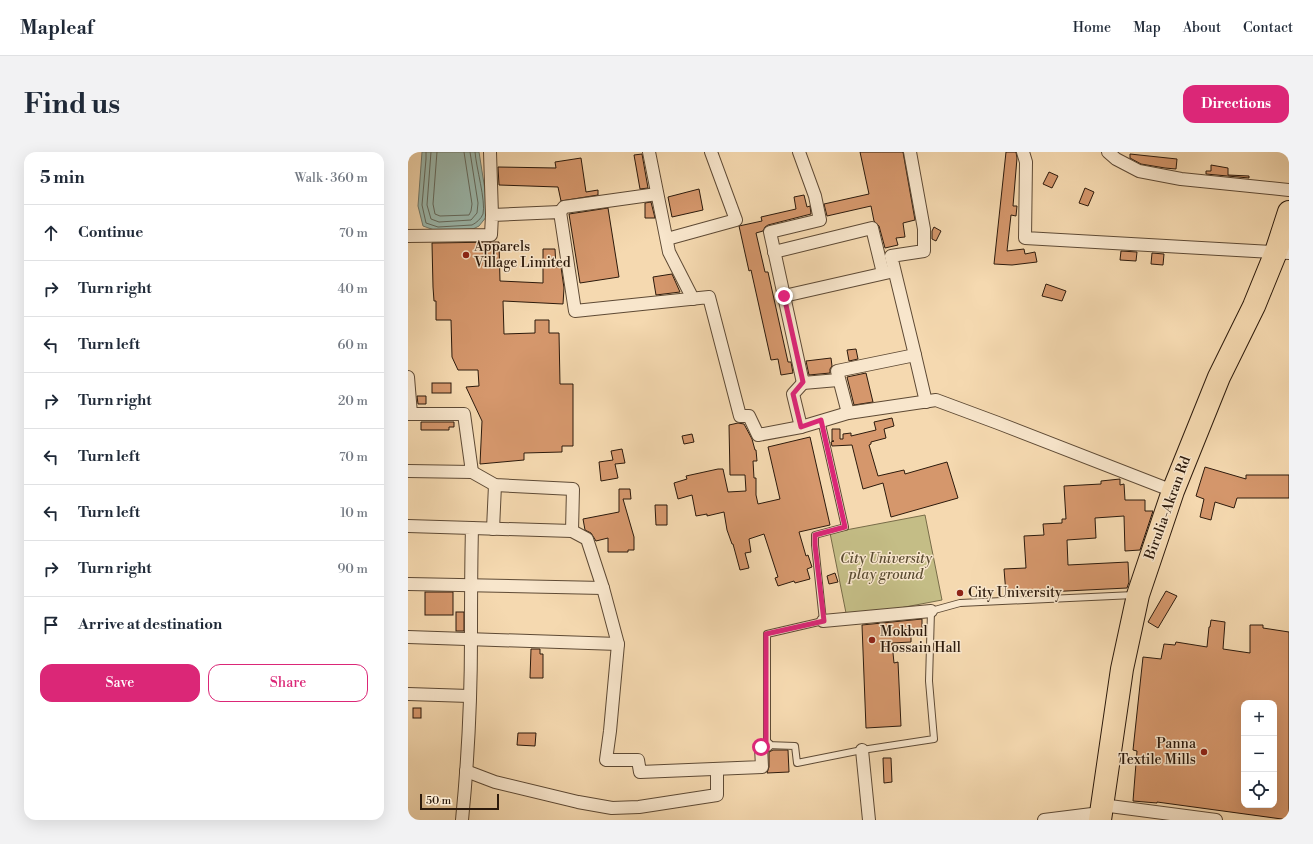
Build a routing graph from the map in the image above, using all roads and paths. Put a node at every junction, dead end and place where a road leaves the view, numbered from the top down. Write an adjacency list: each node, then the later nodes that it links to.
1 (490, 152): 12 (street)
2 (649, 152): 9 (street)
3 (711, 152): 14 (street)
4 (799, 152): 15 (street)
5 (910, 152): 17 (street)
6 (1023, 152): 16 (street)
7 (1114, 154): 8 (street)
8 (1289, 190)
9 (657, 194): 10 (street); 14 (street)
10 (560, 212): 12 (street); 19 (street)
11 (1289, 212): 16 (highway, Birulia-Akran Rd)
12 (492, 215): 13 (street)
13 (408, 236)
14 (667, 239): 19 (street)
15 (774, 252): 17 (street); 18 (street)
16 (1282, 253): 32 (highway, Birulia-Akran Rd)
17 (889, 272): 18 (street); 20 (street)
18 (784, 296): 23 (street)
19 (693, 299): 28 (street)
20 (915, 355): 22 (street); 24 (street)
21 (408, 377): 26 (street)
22 (838, 380): 23 (street); 25 (street)
23 (803, 382): 28 (street)
24 (926, 402): 25 (street); 32 (street)
25 (848, 413): 27 (street)
26 (409, 414): 30 (street)
27 (821, 420): 28 (street); 42 (lane)
28 (801, 427)
29 (408, 471): 30 (street)
30 (472, 472): 31 (street)
31 (495, 485): 35 (street); 36 (street)
32 (1173, 490): 40 (highway, Birulia-Akran Rd)
33 (408, 526): 34 (street)
34 (472, 528): 35 (street); 38 (street)
35 (493, 529): 36 (street)
36 (572, 531): 39 (street)
37 (408, 584): 38 (street)
38 (470, 585): 39 (street); 44 (street)
39 (603, 588): 45 (street)
40 (1138, 595): 41 (lane); 52 (highway, Birulia-Akran Rd)
41 (930, 611): 42 (street); 49 (lane)
42 (824, 621): 48 (lane)
43 (408, 637): 44 (street)
44 (471, 639): 45 (street); 47 (street)
45 (618, 644): 50 (street)
46 (408, 694): 47 (street)
47 (469, 696): 51 (street)
48 (766, 745): 49 (lane); 50 (street)
49 (862, 750): 54 (street)
50 (717, 769): 51 (street)
51 (466, 771): 53 (street)
52 (1101, 813): 55 (street); 56 (street)
53 (462, 820)
54 (870, 820)
55 (1044, 820)
56 (1216, 820)

